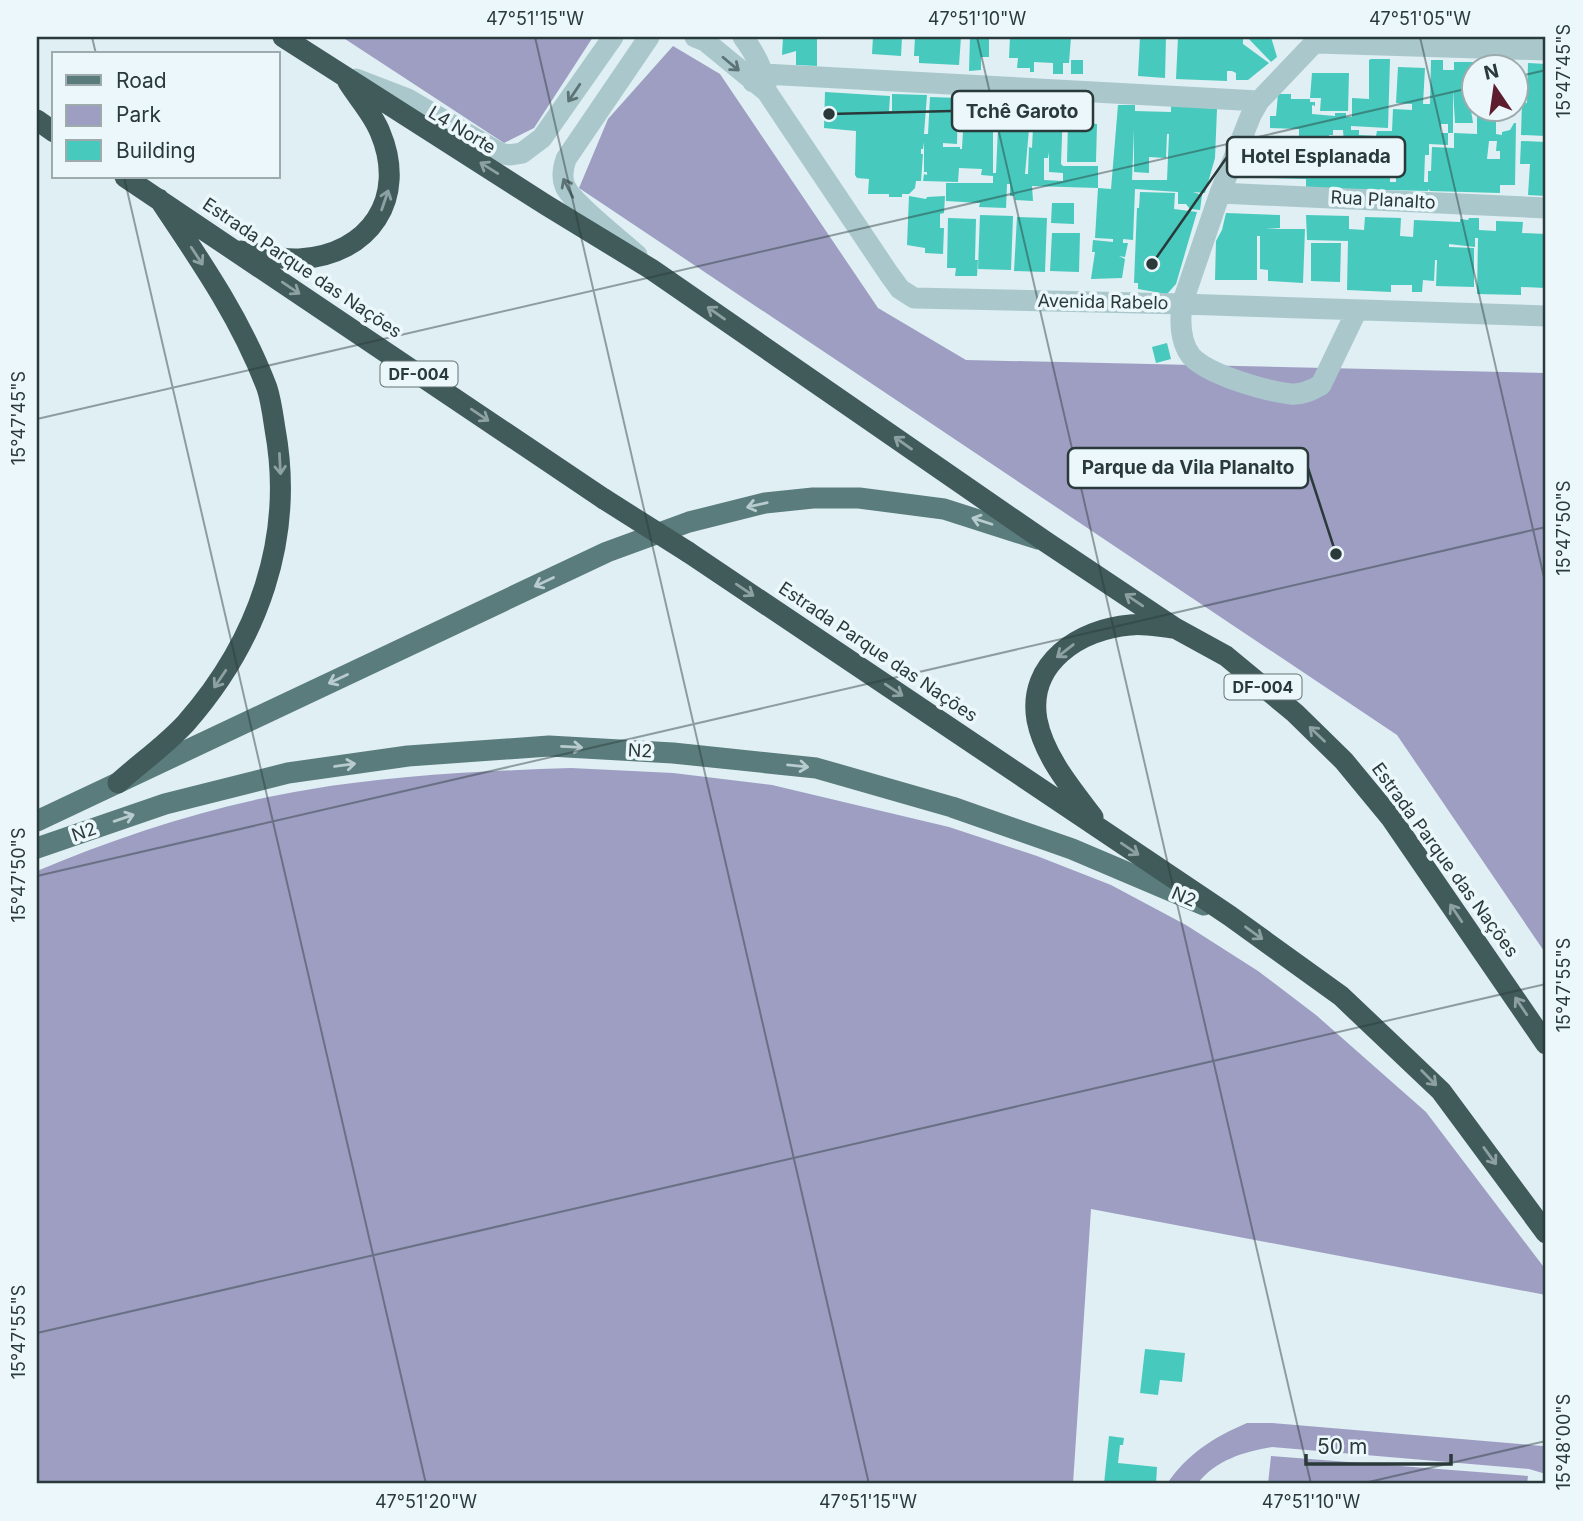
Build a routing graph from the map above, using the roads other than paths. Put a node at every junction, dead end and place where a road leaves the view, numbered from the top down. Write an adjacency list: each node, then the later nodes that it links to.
1 (283, 37): 8 (highway, Estrada Parque das Nações / DF-004)
2 (613, 37): 8 (street, L4 Norte, one-way to 8)
3 (649, 37): 18 (street, one-way to 3)
4 (695, 37): 9 (street, one-way to 9)
5 (743, 37): 9 (street)
6 (1318, 40): 7 (street); 10 (street)
7 (1546, 50)
8 (343, 75): 17 (highway, one-way to 8); 18 (highway, Estrada Parque das Nações / DF-004, one-way to 8)
9 (762, 83): 10 (street); 19 (street, Avenida Rabelo)
10 (1259, 101): 14 (street)
11 (37, 120): 12 (highway)
12 (52, 131)
13 (127, 178): 15 (highway, Estrada Parque das Nações / DF-004)
14 (1220, 193): 16 (street, Rua Planalto); 19 (street)
15 (159, 199): 17 (highway, Estrada Parque das Nações / DF-004); 24 (highway, one-way to 24)
16 (1546, 208)
17 (234, 250): 26 (highway, Estrada Parque das Nações / DF-004, one-way to 26, bridge)
18 (652, 269): 22 (highway, Estrada Parque das Nações / DF-004, one-way to 18)
19 (1182, 304): 20 (street, Avenida Rabelo); 20 (street)
20 (1357, 310): 21 (street, Avenida Rabelo)
21 (1546, 316)
22 (1046, 542): 23 (highway, Estrada Parque das Nações / DF-004, one-way to 22); 24 (main road, N2, one-way to 24)
23 (1175, 628): 26 (highway, one-way to 26); 29 (highway, Estrada Parque das Nações / DF-004, one-way to 23)
24 (118, 783): 25 (main road, N2)
25 (37, 821)
26 (1103, 831): 28 (highway, Estrada Parque das Nações / DF-004, one-way to 28)
27 (37, 848): 28 (main road, N2, one-way to 28)
28 (1230, 916): 30 (highway, Estrada Parque das Nações / DF-004, one-way to 30)
29 (1546, 1044)
30 (1546, 1233)

